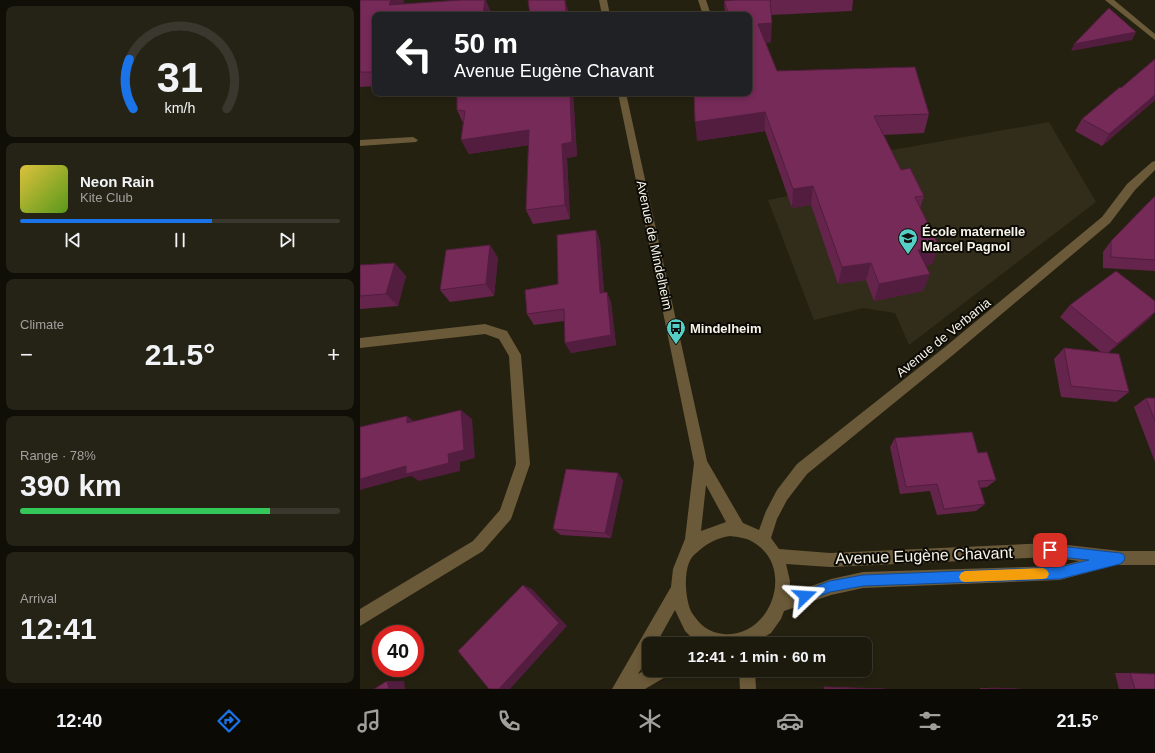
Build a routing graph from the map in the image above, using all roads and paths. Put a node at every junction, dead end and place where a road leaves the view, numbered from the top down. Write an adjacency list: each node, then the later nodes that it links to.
1 (603, 0): 4 (street)
2 (702, 0): 5 (street)
3 (1109, 0): 6 (street)
4 (605, 12)
5 (706, 12)
6 (1155, 38)
7 (623, 96): 12 (street, Avenue de Mindelheim)
8 (413, 140): 9 (street)
9 (360, 143)
10 (1155, 164): 14 (street, Avenue de Verbania)
11 (360, 343): 21 (street)
12 (701, 463): 13 (street, Avenue de Mindelheim); 15 (street)
13 (738, 529): 14 (street); 15 (street)
14 (762, 540): 16 (street)
15 (691, 549): 19 (street)
16 (776, 556): 17 (street, Avenue Eugène Chavant); 20 (street)
17 (1120, 558): 18 (street, Avenue Eugène Chavant); 20 (street, Avenue Eugène Chavant)
18 (1155, 558)
19 (677, 590): 22 (street); 26 (street)
20 (780, 606): 23 (street)
21 (360, 618)
22 (706, 637)
23 (753, 637)
24 (649, 677): 27 (street)
25 (747, 677): 28 (street)
26 (620, 689)
27 (629, 689)
28 (748, 689)

